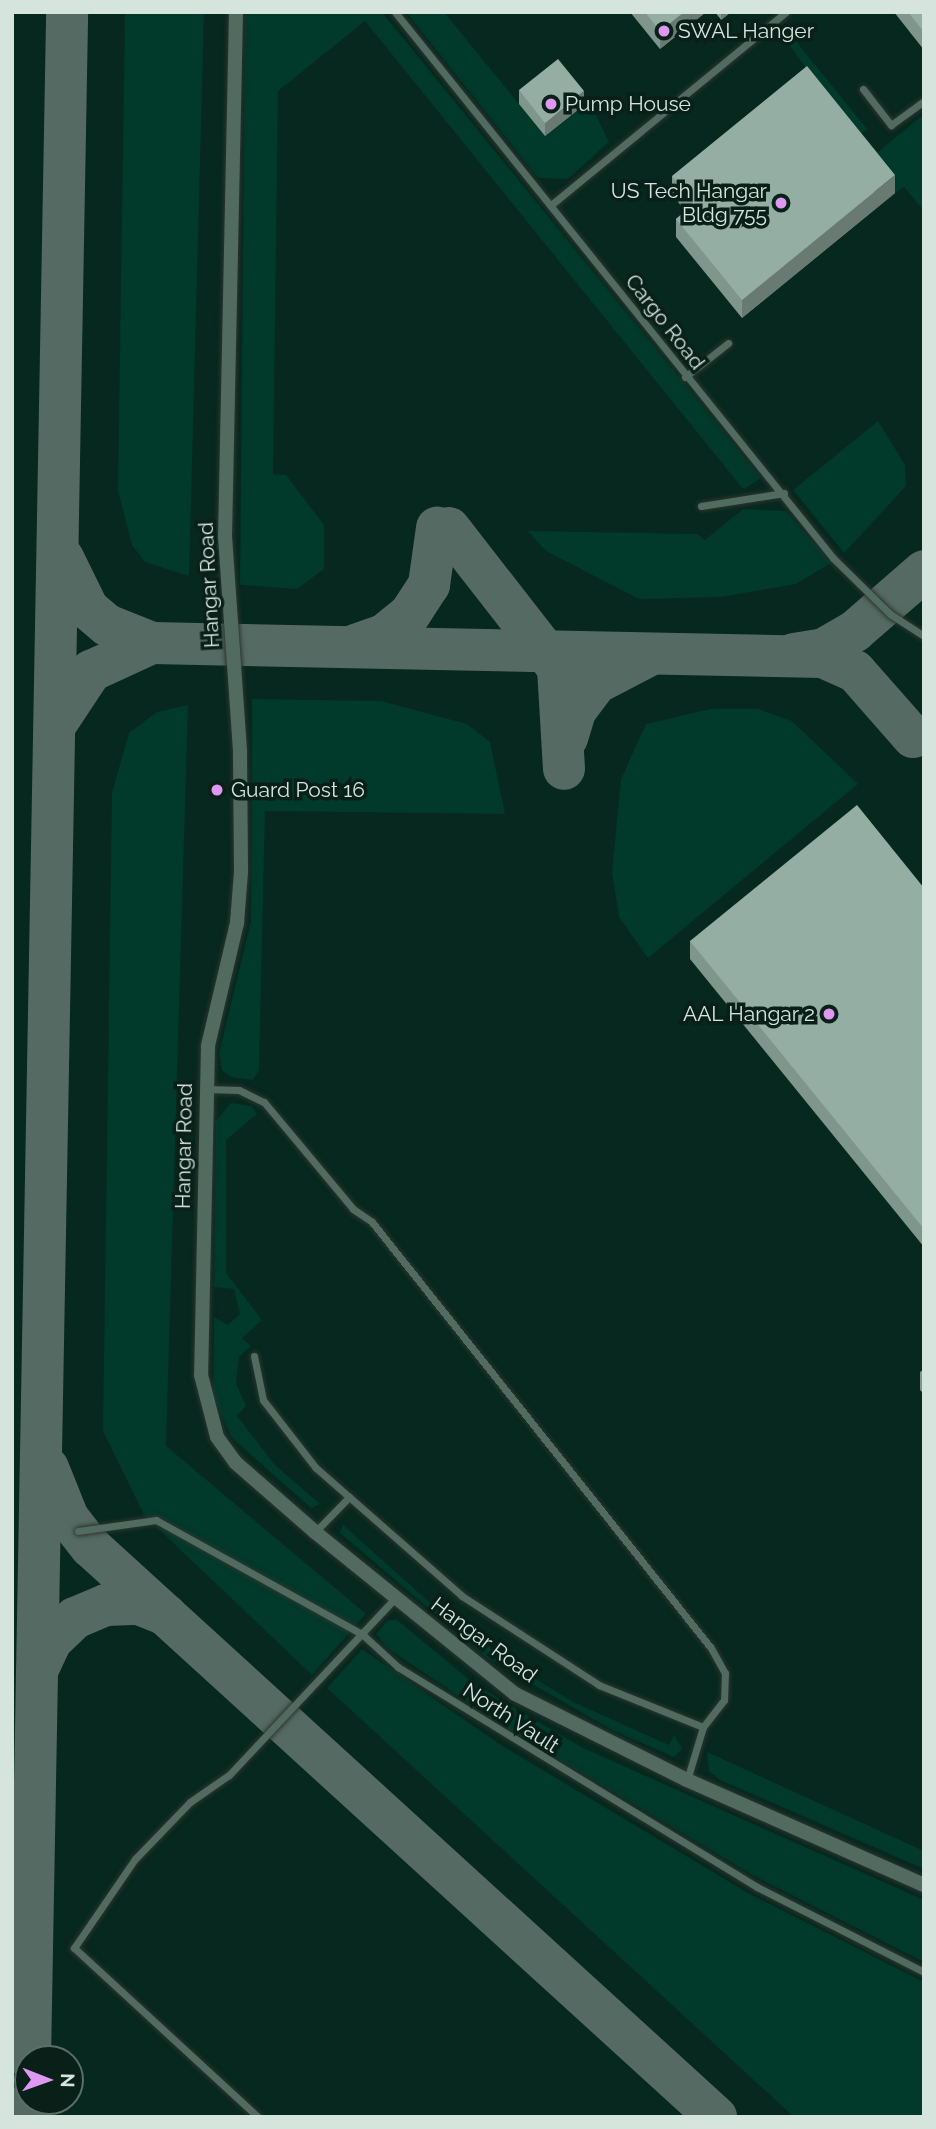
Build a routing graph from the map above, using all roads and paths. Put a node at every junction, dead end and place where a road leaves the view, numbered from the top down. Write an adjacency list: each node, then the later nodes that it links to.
1 (236, 12): 12 (street, Hangar Road)
2 (394, 12): 6 (lane, Cargo Road)
3 (786, 12): 6 (lane)
4 (863, 89): 5 (lane)
5 (924, 101)
6 (551, 205): 8 (lane, Cargo Road)
7 (729, 343): 8 (lane)
8 (685, 377): 9 (lane, Cargo Road)
9 (784, 493): 10 (lane); 11 (lane, Cargo Road)
10 (701, 506)
11 (924, 636)
12 (206, 1089): 16 (street, Hangar Road); 19 (lane)
13 (254, 1356): 14 (lane)
14 (349, 1497): 16 (lane); 19 (lane)
15 (78, 1531): 18 (lane, North Vault)
16 (315, 1532): 17 (street, Hangar Road)
17 (394, 1599): 18 (lane); 20 (street, Hangar Road)
18 (362, 1634): 22 (lane, North Vault); 23 (lane)
19 (704, 1727): 20 (lane)
20 (687, 1780): 21 (street, Hangar Road)
21 (924, 1885)
22 (924, 1972)
23 (258, 2117)

